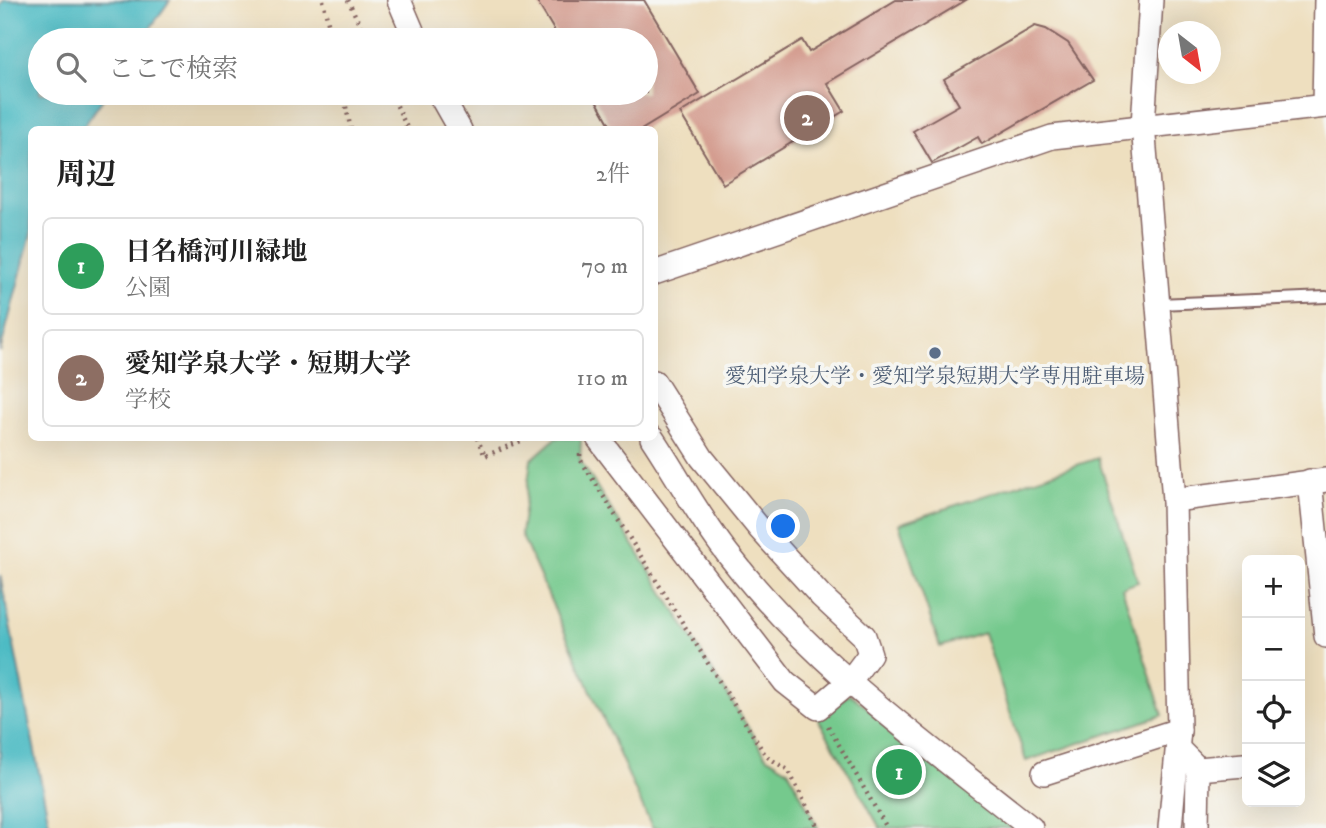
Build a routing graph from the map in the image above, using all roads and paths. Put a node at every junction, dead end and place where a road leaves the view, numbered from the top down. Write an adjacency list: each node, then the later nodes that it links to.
1 (323, 0): 6 (path)
2 (348, 0): 7 (path)
3 (399, 0): 8 (street)
4 (1151, 0): 13 (street)
5 (1326, 0): 12 (street)
6 (329, 28)
7 (361, 28)
8 (411, 28)
9 (346, 105): 14 (path)
10 (397, 105): 15 (path)
11 (446, 105): 16 (street)
12 (1325, 106): 13 (street)
13 (1143, 125): 17 (street); 19 (street)
14 (350, 126)
15 (406, 126)
16 (458, 126)
17 (658, 272)
18 (1326, 297): 19 (lane)
19 (1158, 304): 26 (street)
20 (658, 388): 29 (street)
21 (478, 441): 22 (path)
22 (521, 441)
23 (654, 441): 29 (street)
24 (589, 443): 30 (street); 35 (path)
25 (1318, 481): 26 (street); 27 (street)
26 (1174, 499): 31 (street)
27 (1322, 552): 28 (street)
28 (1326, 636)
29 (849, 682): 30 (street); 37 (street)
30 (818, 708): 36 (path)
31 (1179, 740): 33 (street); 34 (street); 38 (street)
32 (1242, 765): 33 (street)
33 (1198, 769): 39 (street)
34 (1044, 773)
35 (818, 828)
36 (887, 828)
37 (1031, 828)
38 (1170, 828)
39 (1197, 828)

